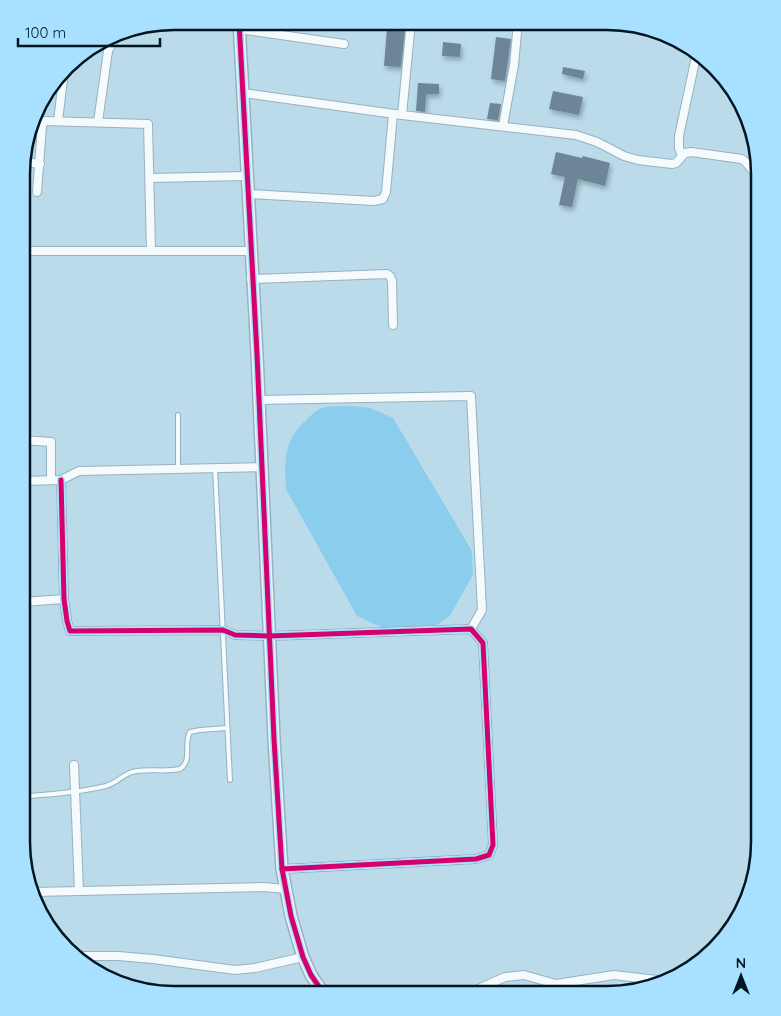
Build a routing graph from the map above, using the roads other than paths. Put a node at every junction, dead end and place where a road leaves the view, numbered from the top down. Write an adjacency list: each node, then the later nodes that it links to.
1 (239, 30): 9 (street)
2 (267, 30): 5 (street)
3 (410, 30): 11 (street)
4 (517, 30): 14 (street)
5 (344, 44)
6 (111, 45): 13 (street)
7 (695, 60): 15 (street)
8 (63, 83): 12 (street)
9 (243, 93): 10 (street); 19 (street)
10 (393, 114): 11 (street); 22 (street)
11 (402, 115): 14 (street)
12 (58, 121): 13 (street); 17 (street)
13 (98, 122): 20 (street)
14 (503, 126): 15 (street)
15 (682, 156): 18 (street)
16 (31, 163): 17 (street)
17 (40, 164): 21 (street)
18 (751, 169)
19 (246, 176): 20 (street); 22 (street)
20 (150, 178): 24 (street)
21 (37, 192)
22 (248, 194): 25 (street)
23 (30, 251): 24 (street)
24 (151, 251): 25 (street)
25 (250, 252): 26 (street)
26 (251, 279): 27 (street); 28 (street)
27 (393, 325)
28 (259, 400): 31 (street); 39 (street)
29 (178, 415): 33 (lane)
30 (30, 441): 34 (street)
31 (262, 467): 32 (street); 41 (street)
32 (215, 468): 33 (street); 40 (lane)
33 (178, 469): 35 (street)
34 (51, 480): 35 (street); 36 (street)
35 (61, 480): 37 (street)
36 (30, 481)
37 (64, 600): 38 (street); 40 (street)
38 (30, 602)
39 (471, 629): 41 (street); 47 (street)
40 (223, 630): 41 (street); 42 (lane)
41 (269, 636): 47 (street)
42 (227, 728): 44 (lane); 45 (lane)
43 (74, 765): 45 (street)
44 (230, 780)
45 (74, 793): 46 (lane); 49 (street)
46 (30, 796)
47 (282, 869): 48 (street)
48 (285, 889): 49 (street); 52 (street)
49 (79, 890): 50 (street)
50 (39, 892)
51 (86, 956): 52 (street)
52 (302, 957): 54 (street)
53 (650, 979): 55 (street)
54 (319, 986)
55 (485, 986)

